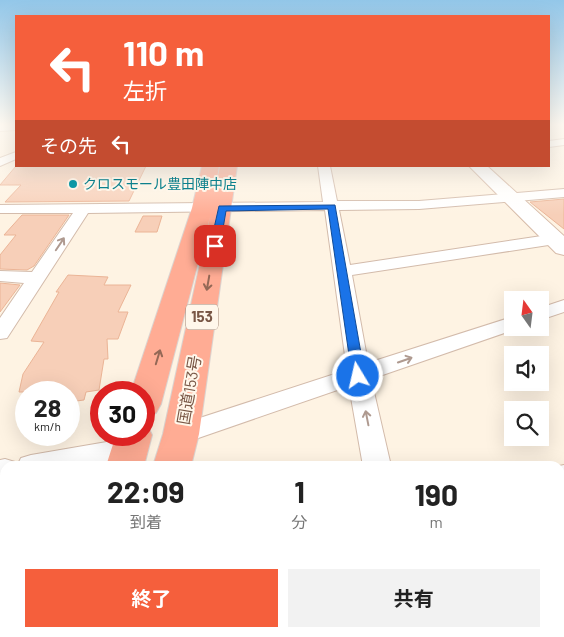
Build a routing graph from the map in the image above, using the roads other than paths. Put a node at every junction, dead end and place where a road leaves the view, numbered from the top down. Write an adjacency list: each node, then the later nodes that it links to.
1 (15, 155): 2 (street)
2 (0, 162)
3 (211, 167): 10 (highway, 国道153号 / 153)
4 (229, 167): 10 (highway, 国道153号 / 153)
5 (324, 167): 9 (street)
6 (478, 167): 8 (street)
7 (564, 193): 8 (street)
8 (511, 199): 9 (street); 13 (street)
9 (332, 207): 10 (street); 14 (street)
10 (212, 208): 12 (street); 22 (highway, 国道153号 / 153, one-way to 10); 23 (highway, 国道153号 / 153, one-way to 23)
11 (0, 209): 12 (street)
12 (83, 209): 16 (street, one-way to 12)
13 (560, 244): 14 (street)
14 (343, 270): 21 (street)
15 (0, 276): 16 (street)
16 (36, 278): 20 (street)
17 (564, 306): 18 (street)
18 (549, 311)
19 (504, 326): 21 (street, one-way to 19)
20 (0, 333)
21 (358, 376): 23 (street); 27 (street, one-way to 21)
22 (152, 381)
23 (181, 434): 26 (highway, 国道153号 / 153)
24 (130, 450): 25 (street)
25 (62, 461)
26 (173, 461)
27 (376, 461)

